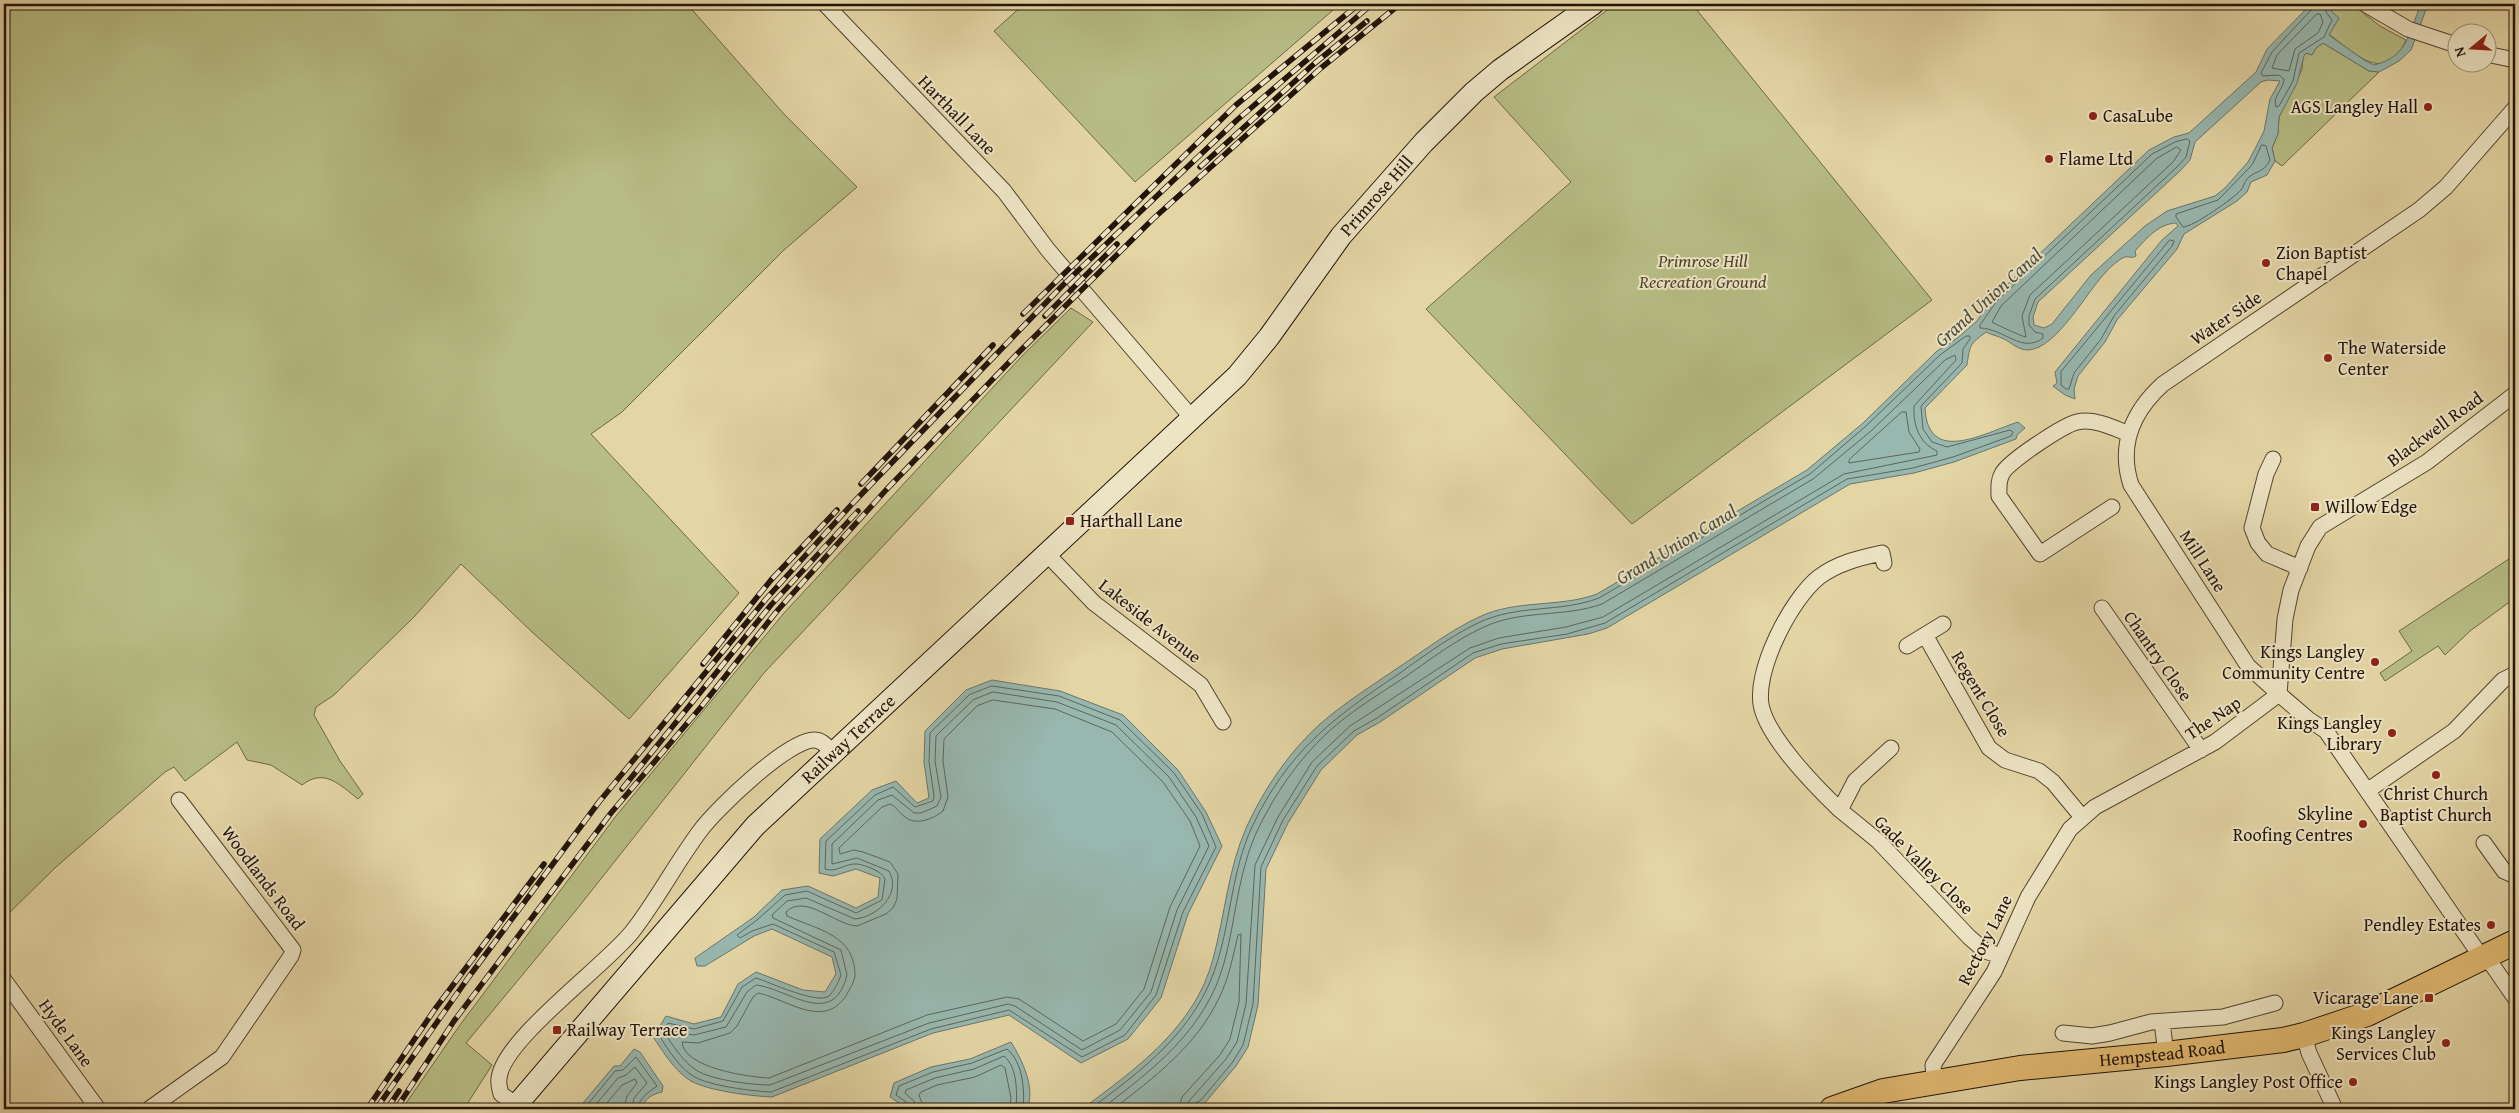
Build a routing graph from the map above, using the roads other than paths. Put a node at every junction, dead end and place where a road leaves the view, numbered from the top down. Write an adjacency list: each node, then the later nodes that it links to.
1 (825, 4): 9 (street, Harthall Lane)
2 (1593, 4): 9 (street, Primrose Hill)
3 (2365, 4): 4 (street)
4 (2446, 42)
5 (2496, 56): 6 (street)
6 (2515, 60)
7 (2515, 108): 10 (street, Water Side)
8 (2515, 394): 15 (street, Blackwell Road)
9 (1192, 418): 14 (street, Railway Terrace)
10 (2129, 434): 12 (street); 21 (street, Mill Lane)
11 (2273, 459): 15 (street)
12 (2112, 507)
13 (1882, 553): 28 (street, Gade Valley Close)
14 (1047, 554): 22 (street, Lakeside Avenue); 25 (street, Railway Terrace)
15 (2300, 568): 21 (street, Blackwell Road)
16 (2102, 608): 24 (street, Chantry Close)
17 (1942, 624): 18 (street)
18 (1925, 635): 19 (street); 29 (street, Regent Close)
19 (1907, 646)
20 (2515, 674): 26 (street)
21 (2279, 694): 24 (street, The Nap); 26 (street)
22 (1223, 722)
23 (1891, 748): 28 (street)
24 (2201, 750): 29 (street, The Nap)
25 (832, 752): 43 (street, Railway Terrace); 43 (street)
26 (2367, 791): 34 (street)
27 (179, 800): 45 (street, Woodlands Road)
28 (1840, 810): 33 (street, Gade Valley Close)
29 (2082, 817): 33 (street, Rectory Lane)
30 (2484, 842): 31 (street)
31 (2515, 876)
32 (2515, 942): 34 (main road, Hempstead Road)
33 (2001, 956): 42 (street, Rectory Lane)
34 (2484, 957): 36 (street); 40 (main road, Hempstead Road)
35 (4, 980): 44 (street, Hyde Lane)
36 (2515, 998)
37 (2275, 1003): 38 (street)
38 (2162, 1022): 39 (street); 41 (street)
39 (2064, 1033)
40 (2304, 1035): 41 (main road, Hempstead Road); 47 (street)
41 (2166, 1054): 42 (main road, Hempstead Road)
42 (1935, 1084): 46 (main road, Hempstead Road)
43 (515, 1107)
44 (98, 1109)
45 (149, 1109)
46 (1832, 1109)
47 (2335, 1109)

